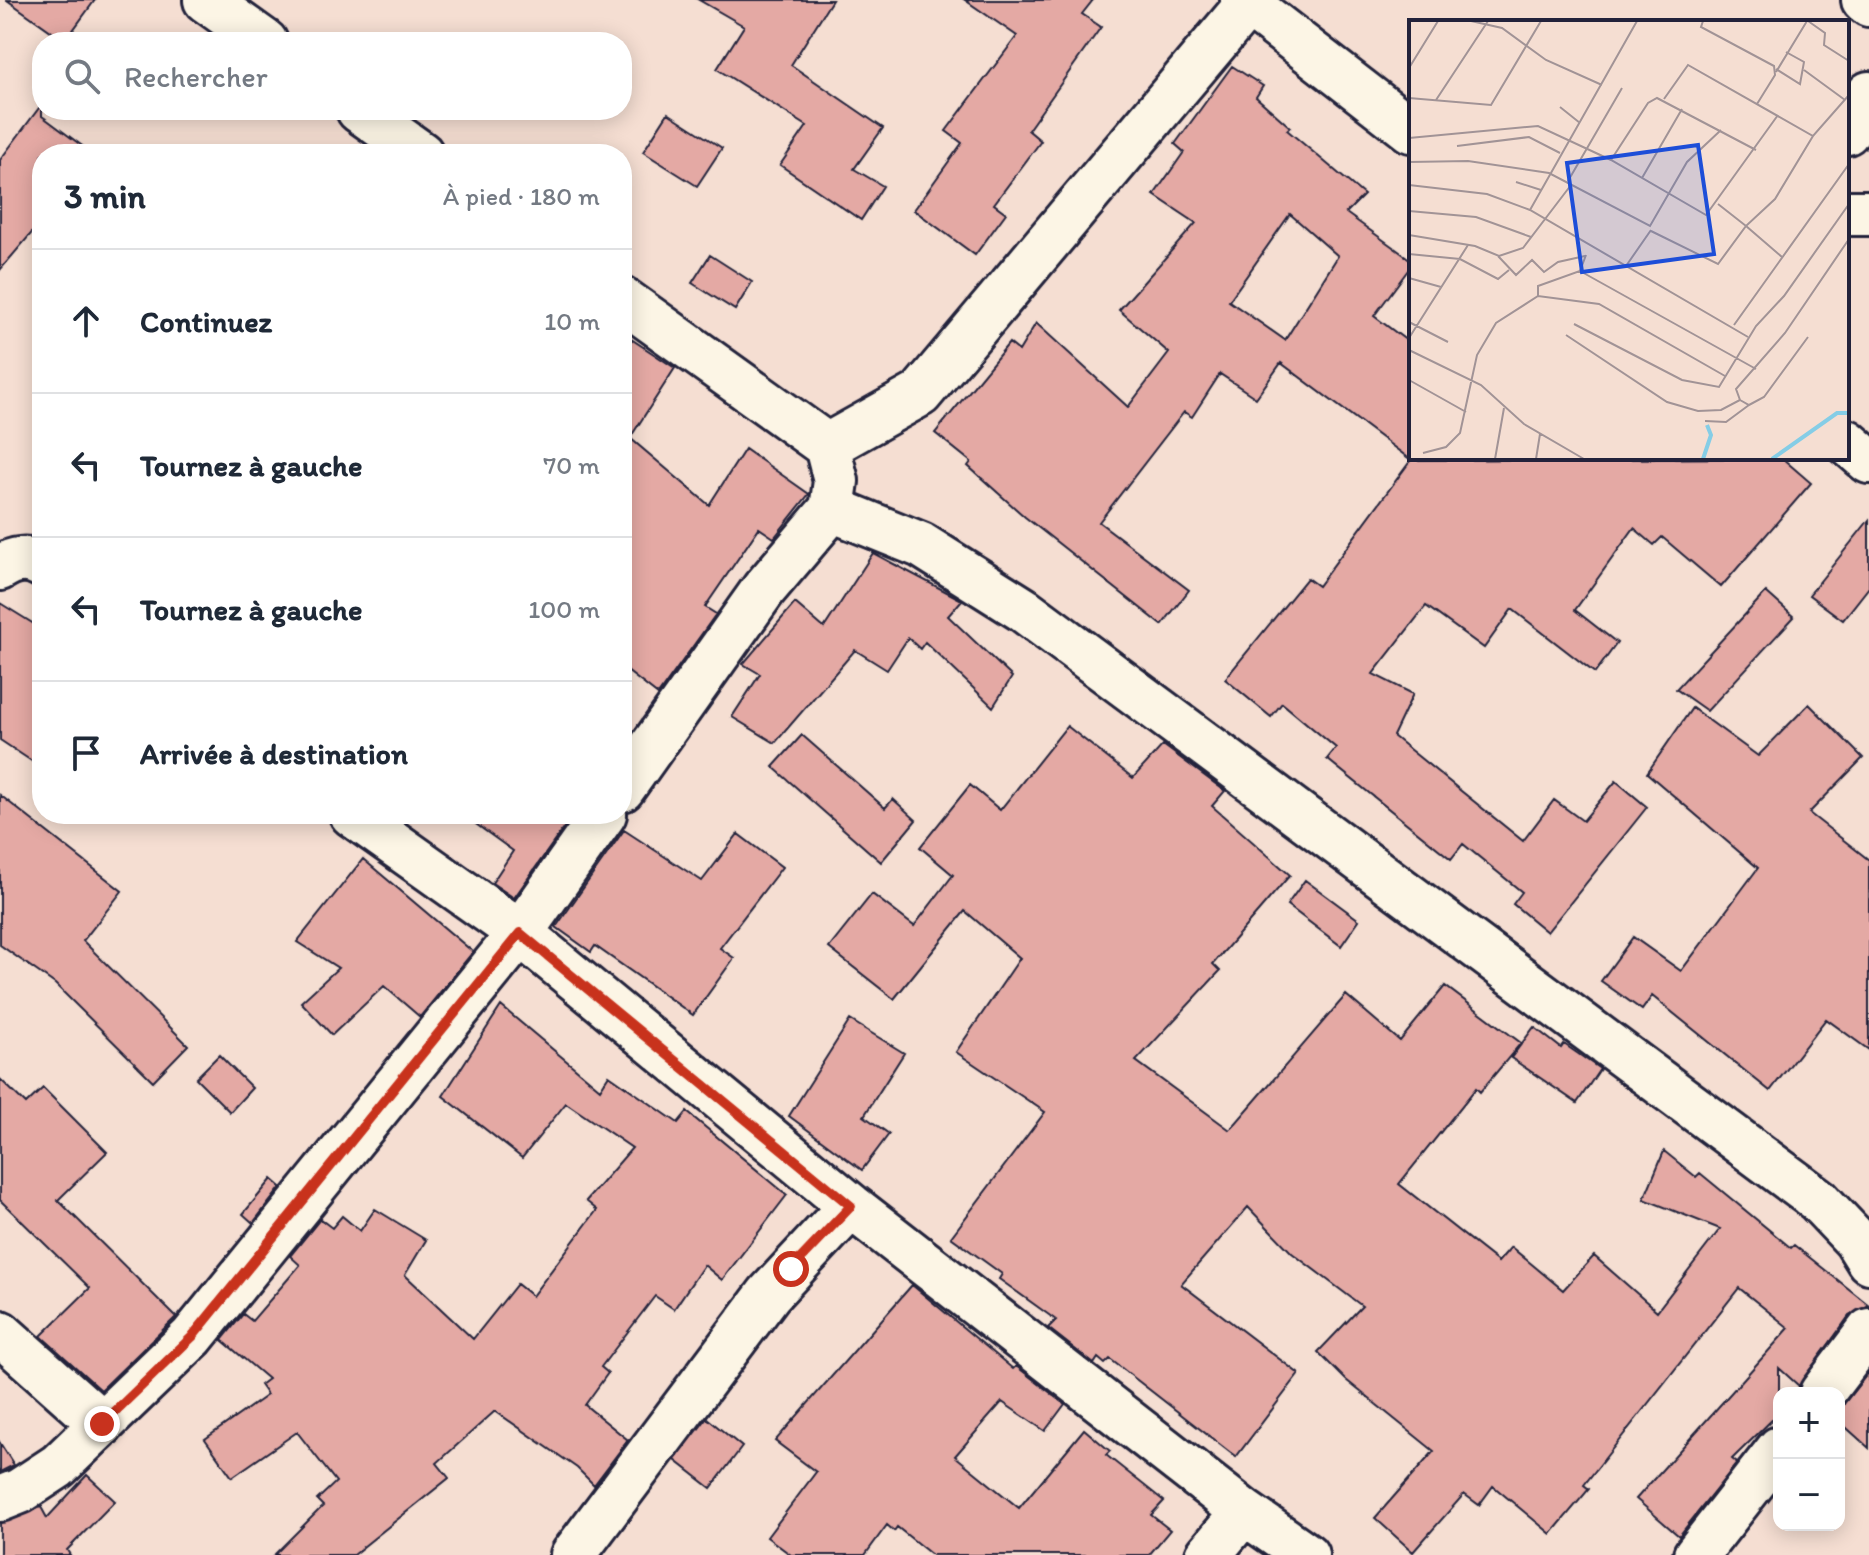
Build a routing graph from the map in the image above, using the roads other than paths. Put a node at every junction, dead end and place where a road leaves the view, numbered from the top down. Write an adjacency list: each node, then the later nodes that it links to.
1 (206, 0): 5 (street)
2 (1864, 0): 4 (street)
3 (1245, 2): 8 (street); 13 (street)
4 (1869, 4)
5 (251, 32)
6 (1869, 94): 9 (street)
7 (373, 120): 10 (street)
8 (1409, 128)
9 (1849, 129)
10 (407, 144)
11 (632, 306): 13 (street)
12 (1849, 444): 14 (street)
13 (827, 446): 15 (street)
14 (1869, 461)
15 (832, 509): 18 (street); 23 (street)
16 (32, 559): 17 (street)
17 (0, 568)
18 (632, 775)
19 (366, 824): 21 (street)
20 (597, 824): 21 (street)
21 (520, 933): 22 (street); 27 (street)
22 (851, 1206): 30 (street); 31 (street)
23 (1865, 1243)
24 (1869, 1331): 26 (street)
25 (0, 1333): 27 (street)
26 (1827, 1387)
27 (102, 1424): 29 (street)
28 (1773, 1457): 34 (street)
29 (0, 1499)
30 (1244, 1512): 32 (street); 33 (street)
31 (573, 1555)
32 (1208, 1555)
33 (1306, 1555)
34 (1696, 1555)

